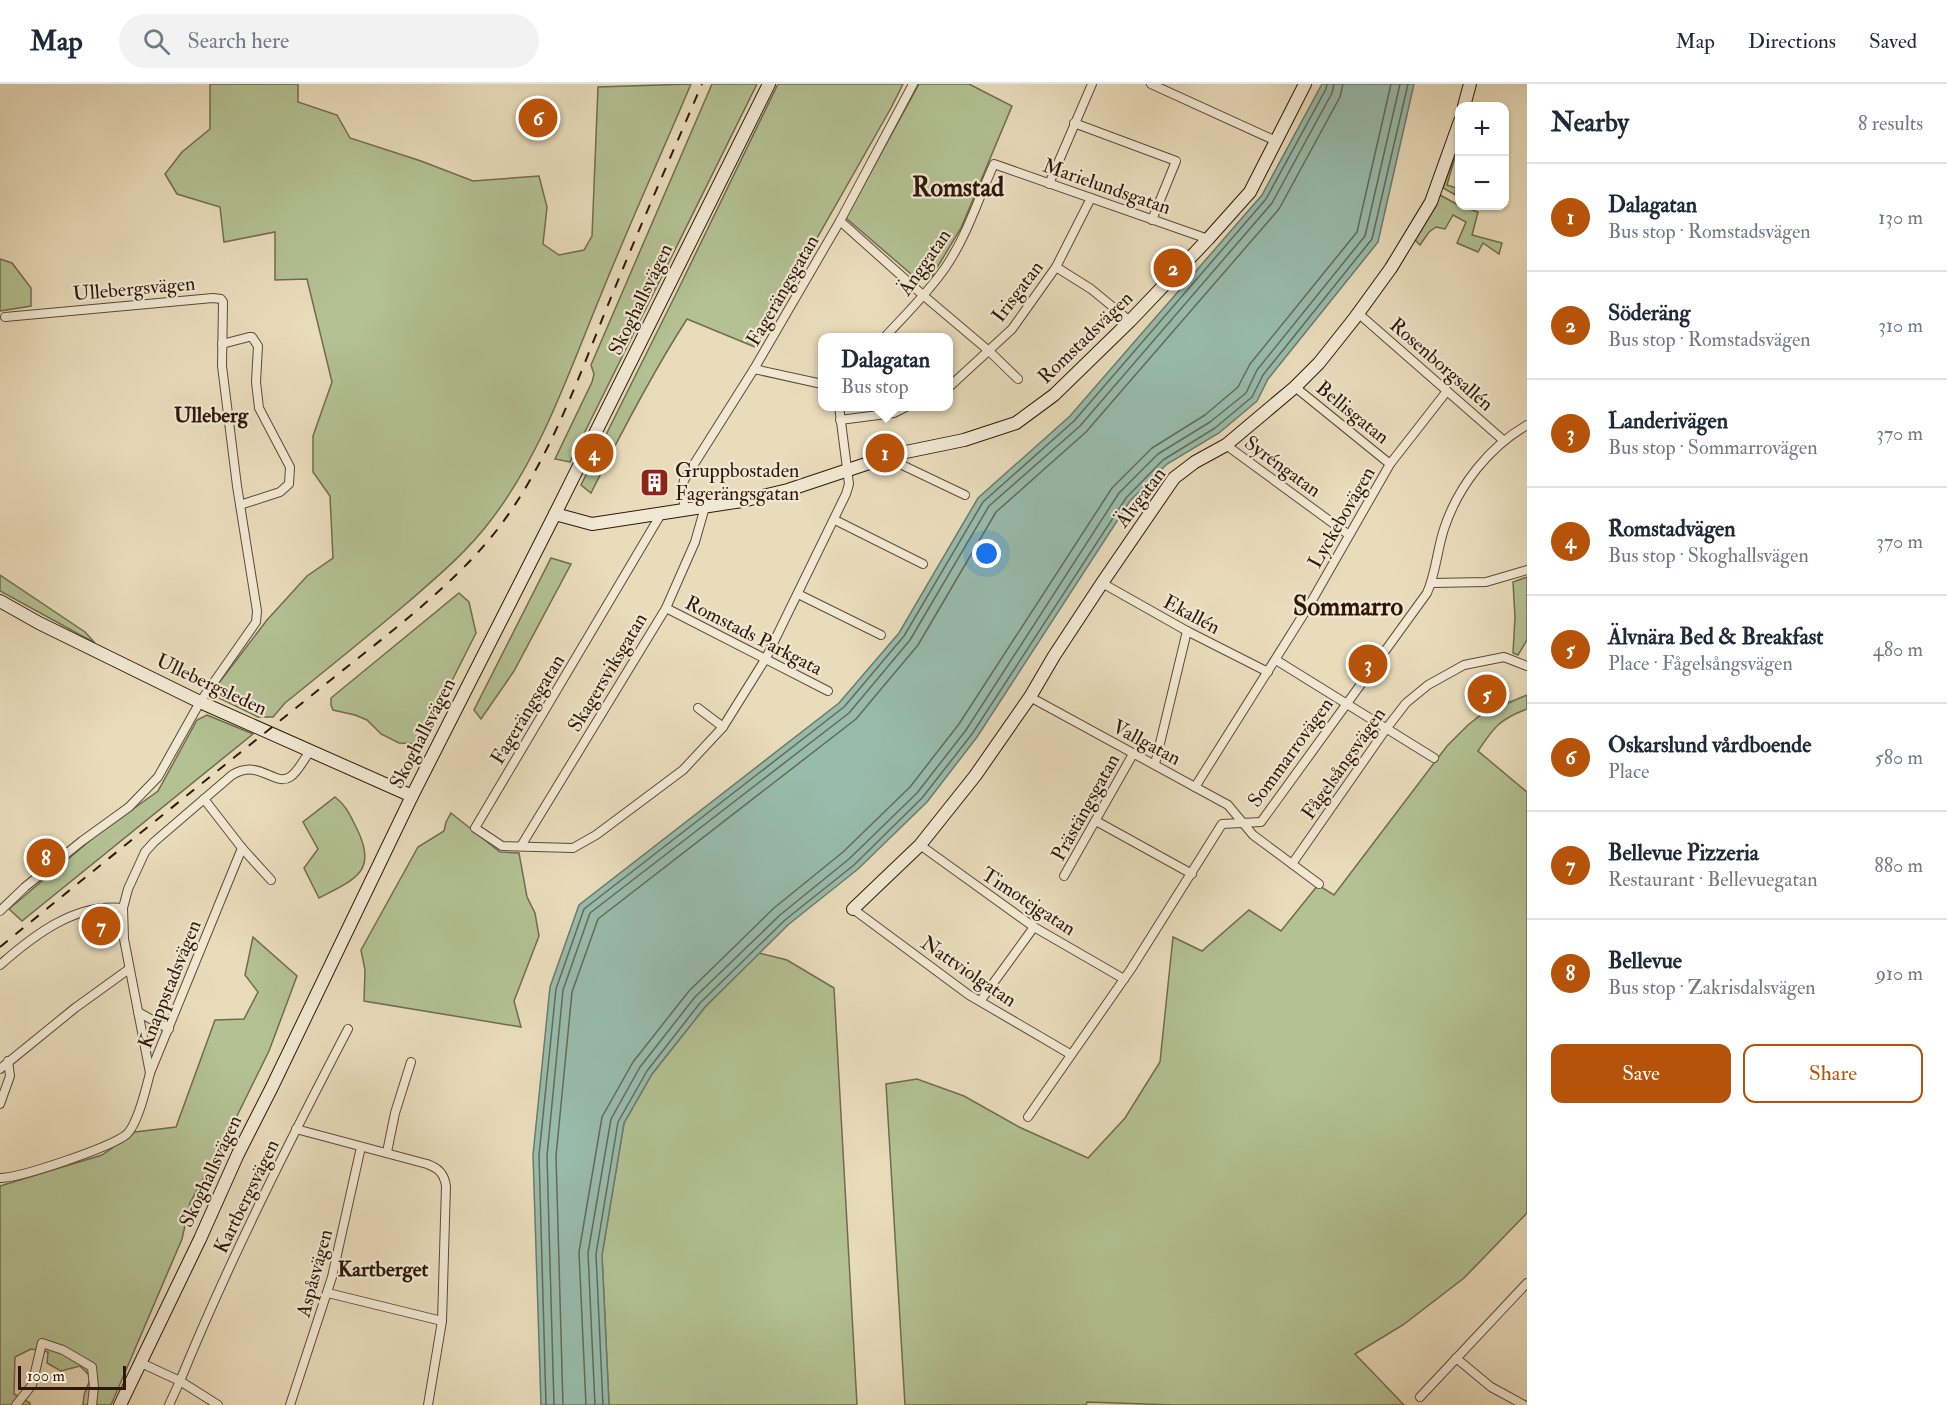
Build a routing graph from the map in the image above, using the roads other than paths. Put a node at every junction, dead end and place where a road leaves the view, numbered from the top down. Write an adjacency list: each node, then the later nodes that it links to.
1 (769, 84): 44 (street, Skoghallsvägen)
2 (913, 84): 15 (street, Fagerängsgatan)
3 (1092, 84): 8 (street)
4 (1151, 84): 10 (street)
5 (1470, 84): 7 (street)
6 (1301, 85): 10 (street, Romstadsvägen)
7 (1465, 102)
8 (1074, 123): 12 (street); 14 (street)
9 (1455, 135): 19 (street, Älvgatan)
10 (1276, 141): 16 (street, Romstadsvägen)
11 (994, 164): 12 (street, Marielundsgatan); 18 (street, Änggatan)
12 (1049, 184): 13 (street, Marielundsgatan)
13 (1091, 198): 14 (street, Marielundsgatan); 17 (street, Irisgatan)
14 (1152, 220): 16 (street, Marielundsgatan)
15 (840, 221): 18 (street); 25 (street, Fagerängsgatan)
16 (1209, 239): 21 (street, Romstadsvägen)
17 (1056, 267): 21 (street); 24 (street, Irisgatan)
18 (924, 296): 22 (street, Änggatan); 24 (street)
19 (1359, 314): 29 (street, Älvgatan); 30 (street, Rosenborgsallén)
20 (5, 317): 23 (street, Ullebergsvägen)
21 (1130, 321): 37 (street, Romstadsvägen)
22 (889, 333)
23 (222, 344): 41 (street, Ullebergsvägen); 41 (street)
24 (989, 351): 26 (street); 28 (street, Irisgatan)
25 (754, 369): 27 (street); 43 (street, Fagerängsgatan)
26 (1018, 379)
27 (818, 383)
28 (953, 383)
29 (1295, 387): 36 (street, Älvgatan); 38 (street, Bellisgatan)
30 (1447, 392): 35 (street, Rosenborgsallén); 38 (street, Lyckebovägen)
31 (839, 411): 33 (street)
32 (898, 411): 33 (street)
33 (840, 420): 39 (street)
34 (1527, 425): 35 (street, Sommarrovägen)
35 (1503, 440): 51 (street, Sommarrovägen)
36 (1226, 445): 47 (street, Syréngatan); 50 (street, Älvgatan)
37 (896, 454): 39 (street, Romstadsvägen); 40 (street)
38 (1390, 464): 47 (street, Lyckebovägen)
39 (845, 470): 42 (street, Romstadsvägen); 46 (street)
40 (964, 495)
41 (240, 505): 63 (street, Ullebergsvägen)
42 (705, 507): 43 (street, Romstadsvägen); 54 (street, Skagersviksgatan)
43 (685, 510): 45 (street, Romstadsvägen)
44 (555, 514): 45 (street, Romstadsvägen); 73 (street, Skoghallsvägen)
45 (661, 514): 78 (street, Fagerängsgatan)
46 (835, 520): 48 (street); 52 (street)
47 (1349, 535): 58 (street, Lyckebovägen)
48 (923, 564)
49 (1527, 570): 51 (street)
50 (1102, 583): 55 (street, Ekallén); 62 (street, Älvgatan)
51 (1432, 583): 64 (street, Sommarrovägen)
52 (798, 594): 56 (street); 57 (street)
53 (0, 601): 63 (street, Ullebergsleden)
54 (666, 608): 57 (street, Romstads Parkgata); 78 (street, Skagersviksgatan)
55 (1186, 631): 60 (street, Ekallén); 71 (street)
56 (881, 635)
57 (765, 658): 61 (street, Romstads Parkgata); 66 (street)
58 (1276, 660): 60 (street, Lyckebovägen); 64 (street)
59 (1527, 666): 67 (street, Fågelsångsvägen)
60 (1268, 672): 72 (street, Lyckebovägen)
61 (828, 691)
62 (1030, 697): 69 (street, Vallgatan); 77 (street, Älvgatan)
63 (200, 702): 68 (street, Ullebergsleden); 87 (street, Ullebergsvägen)
64 (1346, 704): 67 (street); 76 (street, Sommarrovägen)
65 (698, 708): 66 (street)
66 (723, 728): 78 (street)
67 (1386, 729): 70 (street); 80 (street, Fågelsångsvägen)
68 (310, 751): 73 (street, Ullebergsleden); 74 (street)
69 (1133, 754): 71 (street, Vallgatan); 75 (street, Prästängsgatan)
70 (1434, 758)
71 (1155, 764): 72 (street, Vallgatan)
72 (1195, 787): 76 (street, Vallgatan)
73 (412, 796): 111 (street, Skoghallsvägen)
74 (204, 799): 79 (street); 85 (street)
75 (1096, 821): 81 (street); 82 (street, Prästängsgatan)
76 (1244, 823): 80 (street, Vallgatan); 81 (street, Sommarrovägen)
77 (920, 845): 86 (street, Älvgatan); 88 (street, Timotejgatan)
78 (521, 846)
79 (242, 848): 83 (street); 94 (street, Knappstadsvägen)
80 (1292, 864): 84 (street, Vallgatan)
81 (1192, 874): 91 (street, Sommarrovägen)
82 (1064, 876)
83 (271, 880)
84 (1319, 884)
85 (123, 908): 89 (street); 90 (street)
86 (853, 909): 92 (street, Nattviolgatan)
87 (0, 910)
88 (1034, 927): 91 (street, Timotejgatan); 92 (street)
89 (0, 965)
90 (129, 969): 93 (street); 97 (street)
91 (1124, 979): 96 (street, Sommarrovägen)
92 (981, 1000): 96 (street, Nattviolgatan)
93 (138, 1012): 94 (street); 100 (street)
94 (169, 1029): 100 (street, Knappstadsvägen)
95 (348, 1029): 103 (street, Kartbergsvägen)
96 (1068, 1057): 102 (street)
97 (8, 1061): 99 (street); 101 (street)
98 (411, 1062): 105 (street)
99 (0, 1069)
100 (150, 1073): 106 (street, Knappstadsvägen)
101 (0, 1104)
102 (1028, 1117)
103 (296, 1130): 104 (street); 112 (street, Kartbergsvägen)
104 (361, 1147): 105 (street); 108 (street, Aspåsvägen)
105 (387, 1152): 109 (street)
106 (0, 1178)
107 (1527, 1283): 110 (street)
108 (328, 1293): 109 (street); 119 (street, Aspåsvägen)
109 (442, 1321): 120 (street)
110 (1456, 1358): 113 (street); 121 (street)
111 (141, 1364): 112 (street); 116 (street, Skoghallsvägen)
112 (180, 1381): 117 (street, Kartbergsvägen); 118 (street)
113 (1420, 1397)
114 (16, 1405): 115 (street)
115 (92, 1405)
116 (120, 1405)
117 (169, 1405)
118 (218, 1405)
119 (290, 1405)
120 (428, 1405)
121 (1524, 1405)

